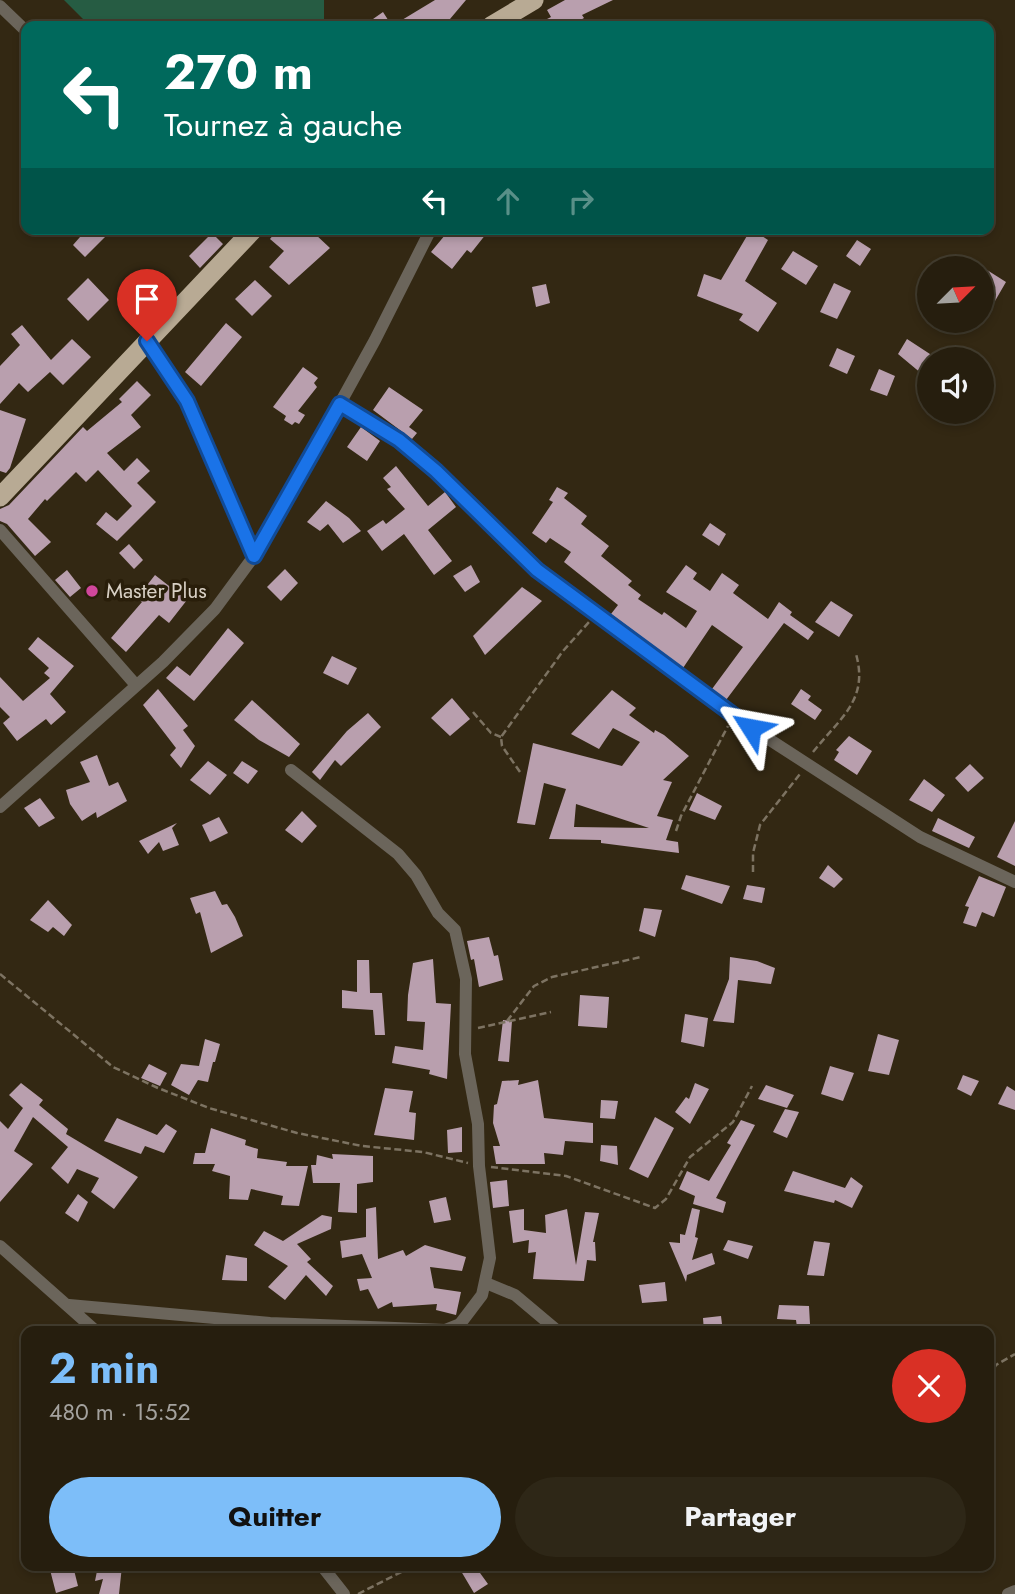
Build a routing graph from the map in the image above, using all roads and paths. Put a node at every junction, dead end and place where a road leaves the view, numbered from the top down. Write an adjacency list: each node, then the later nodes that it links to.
1 (534, 0): 3 (highway)
2 (0, 6): 4 (street)
3 (499, 21)
4 (21, 26)
5 (242, 235): 7 (highway)
6 (428, 235): 8 (street)
7 (147, 341): 9 (highway); 11 (street)
8 (340, 404): 11 (street); 12 (street)
9 (2, 492)
10 (0, 530): 14 (street)
11 (254, 556): 14 (street)
12 (596, 615): 16 (street); 17 (path)
13 (856, 654): 18 (path)
14 (135, 684): 21 (street)
15 (473, 712): 17 (path)
16 (733, 716): 18 (street); 22 (path)
17 (501, 737): 20 (path)
18 (808, 765): 23 (path); 24 (street)
19 (291, 770): 29 (street)
20 (520, 772)
21 (0, 807)
22 (676, 831)
23 (753, 872)
24 (1015, 882)
25 (641, 957): 28 (path)
26 (0, 974): 31 (path)
27 (551, 1012): 28 (path)
28 (507, 1021): 29 (path)
29 (465, 1031): 31 (street)
30 (752, 1086): 31 (path)
31 (479, 1166): 33 (street)
32 (0, 1246): 34 (street)
33 (486, 1283): 37 (street); 38 (street)
34 (69, 1305): 35 (street); 36 (street)
35 (91, 1326)
36 (345, 1326)
37 (455, 1326)
38 (552, 1326)
39 (1015, 1354): 40 (path)
40 (994, 1369)
41 (326, 1571): 44 (street)
42 (403, 1571): 45 (path)
43 (1015, 1591): 46 (street)
44 (344, 1594)
45 (358, 1594)
46 (1009, 1594)

